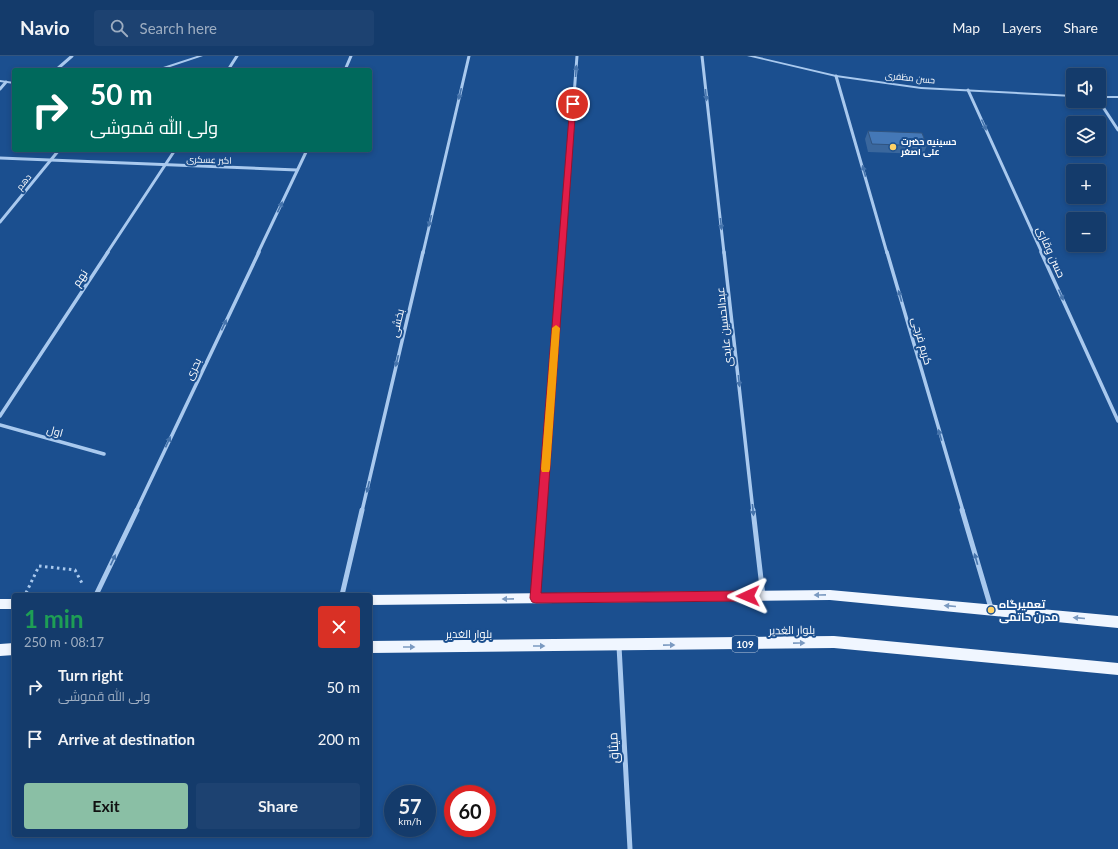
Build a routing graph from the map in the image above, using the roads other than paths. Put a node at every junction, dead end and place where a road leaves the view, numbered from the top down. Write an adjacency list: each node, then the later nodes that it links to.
1 (72, 56): 9 (street)
2 (201, 56): 10 (street)
3 (237, 56): 11 (street)
4 (352, 56): 12 (street)
5 (469, 56): 37 (street, بخشی, one-way to 37)
6 (577, 56): 39 (street, one-way to 6)
7 (702, 56): 38 (street, عبدالحسین عابدی, one-way to 38)
8 (748, 56): 13 (street, حسن مظفری)
9 (58, 68)
10 (162, 68)
11 (229, 68)
12 (346, 68)
13 (836, 76): 18 (street, حسن مظفری); 43 (street, کریم فرجی, one-way to 13)
14 (0, 81): 15 (street)
15 (6, 82): 16 (street); 17 (street)
16 (12, 83)
17 (0, 89)
18 (968, 90): 19 (street, حسن مظفری); 33 (street, حسن وقاری, one-way to 33)
19 (1066, 96)
20 (1106, 97): 21 (street)
21 (1118, 97)
22 (1104, 108): 23 (street)
23 (1118, 130)
24 (57, 152): 28 (street, دهم)
25 (174, 152): 29 (street, نهم)
26 (306, 152): 30 (street, بحری)
27 (0, 158): 28 (street, اکبر عسکری)
28 (51, 160): 29 (street, اکبر عسکری); 31 (street, دهم)
29 (165, 165): 30 (street, اکبر عسکری); 32 (street, نهم)
30 (297, 170): 36 (street, بحری, one-way to 30)
31 (0, 222)
32 (0, 416)
33 (1118, 421)
34 (0, 425): 35 (street, اول)
35 (104, 454)
36 (97, 593)
37 (342, 593)
38 (763, 596): 39 (main road); 43 (main road, one-way to 38)
39 (536, 598): 40 (main road, one-way to 40)
40 (372, 600)
41 (0, 604): 42 (main road)
42 (12, 604)
43 (991, 610): 44 (main road, one-way to 43)
44 (1118, 622)
45 (619, 646): 46 (main road, بلوار الغدیر / 109, one-way to 45); 49 (main road, بلوار الغدیر / 109, one-way to 49); 50 (street, میثاق)
46 (372, 647)
47 (12, 649): 48 (main road)
48 (0, 650)
49 (1118, 669)
50 (630, 849)

